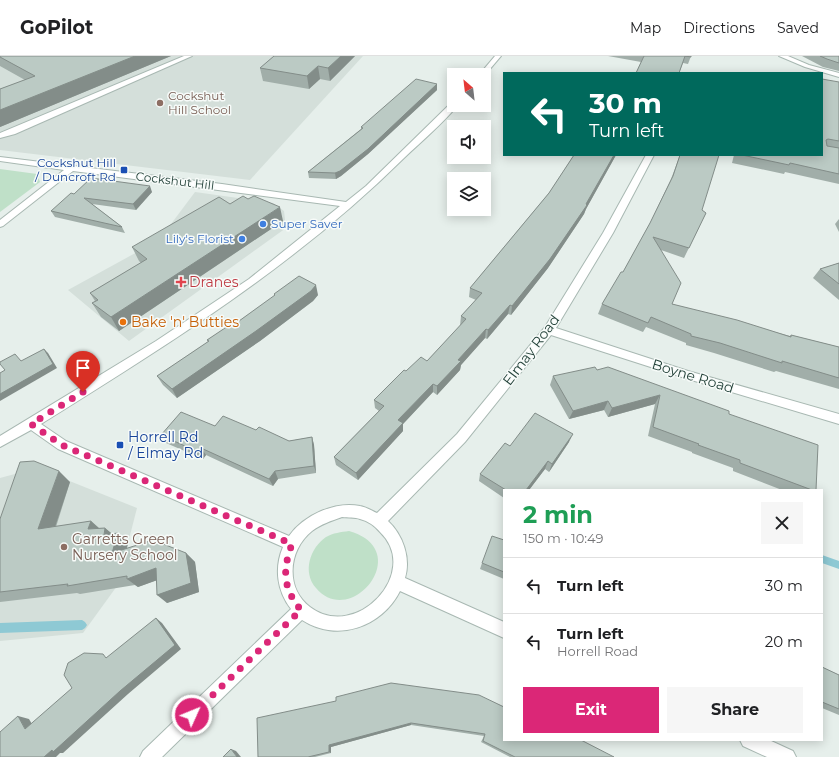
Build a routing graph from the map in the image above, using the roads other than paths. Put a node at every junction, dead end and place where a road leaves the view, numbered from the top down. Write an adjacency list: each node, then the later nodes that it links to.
1 (189, 56): 7 (street)
2 (498, 56): 4 (street)
3 (782, 56): 5 (street)
4 (488, 68)
5 (839, 75)
6 (447, 112): 11 (street)
7 (0, 136)
8 (649, 156): 13 (street, Elmay Road)
9 (0, 159): 10 (street, Cockshut Hill)
10 (70, 169): 11 (street, Cockshut Hill); 12 (street)
11 (349, 205): 15 (street)
12 (0, 224)
13 (549, 330): 14 (street, Boyne Road); 17 (street, Elmay Road)
14 (839, 420)
15 (31, 424): 16 (street); 18 (street)
16 (0, 442)
17 (379, 521): 18 (street); 19 (street)
18 (292, 544): 20 (street)
19 (398, 582): 20 (street); 21 (street)
20 (301, 610): 23 (street)
21 (503, 630)
22 (751, 741): 24 (street)
23 (149, 757)
24 (787, 757)

